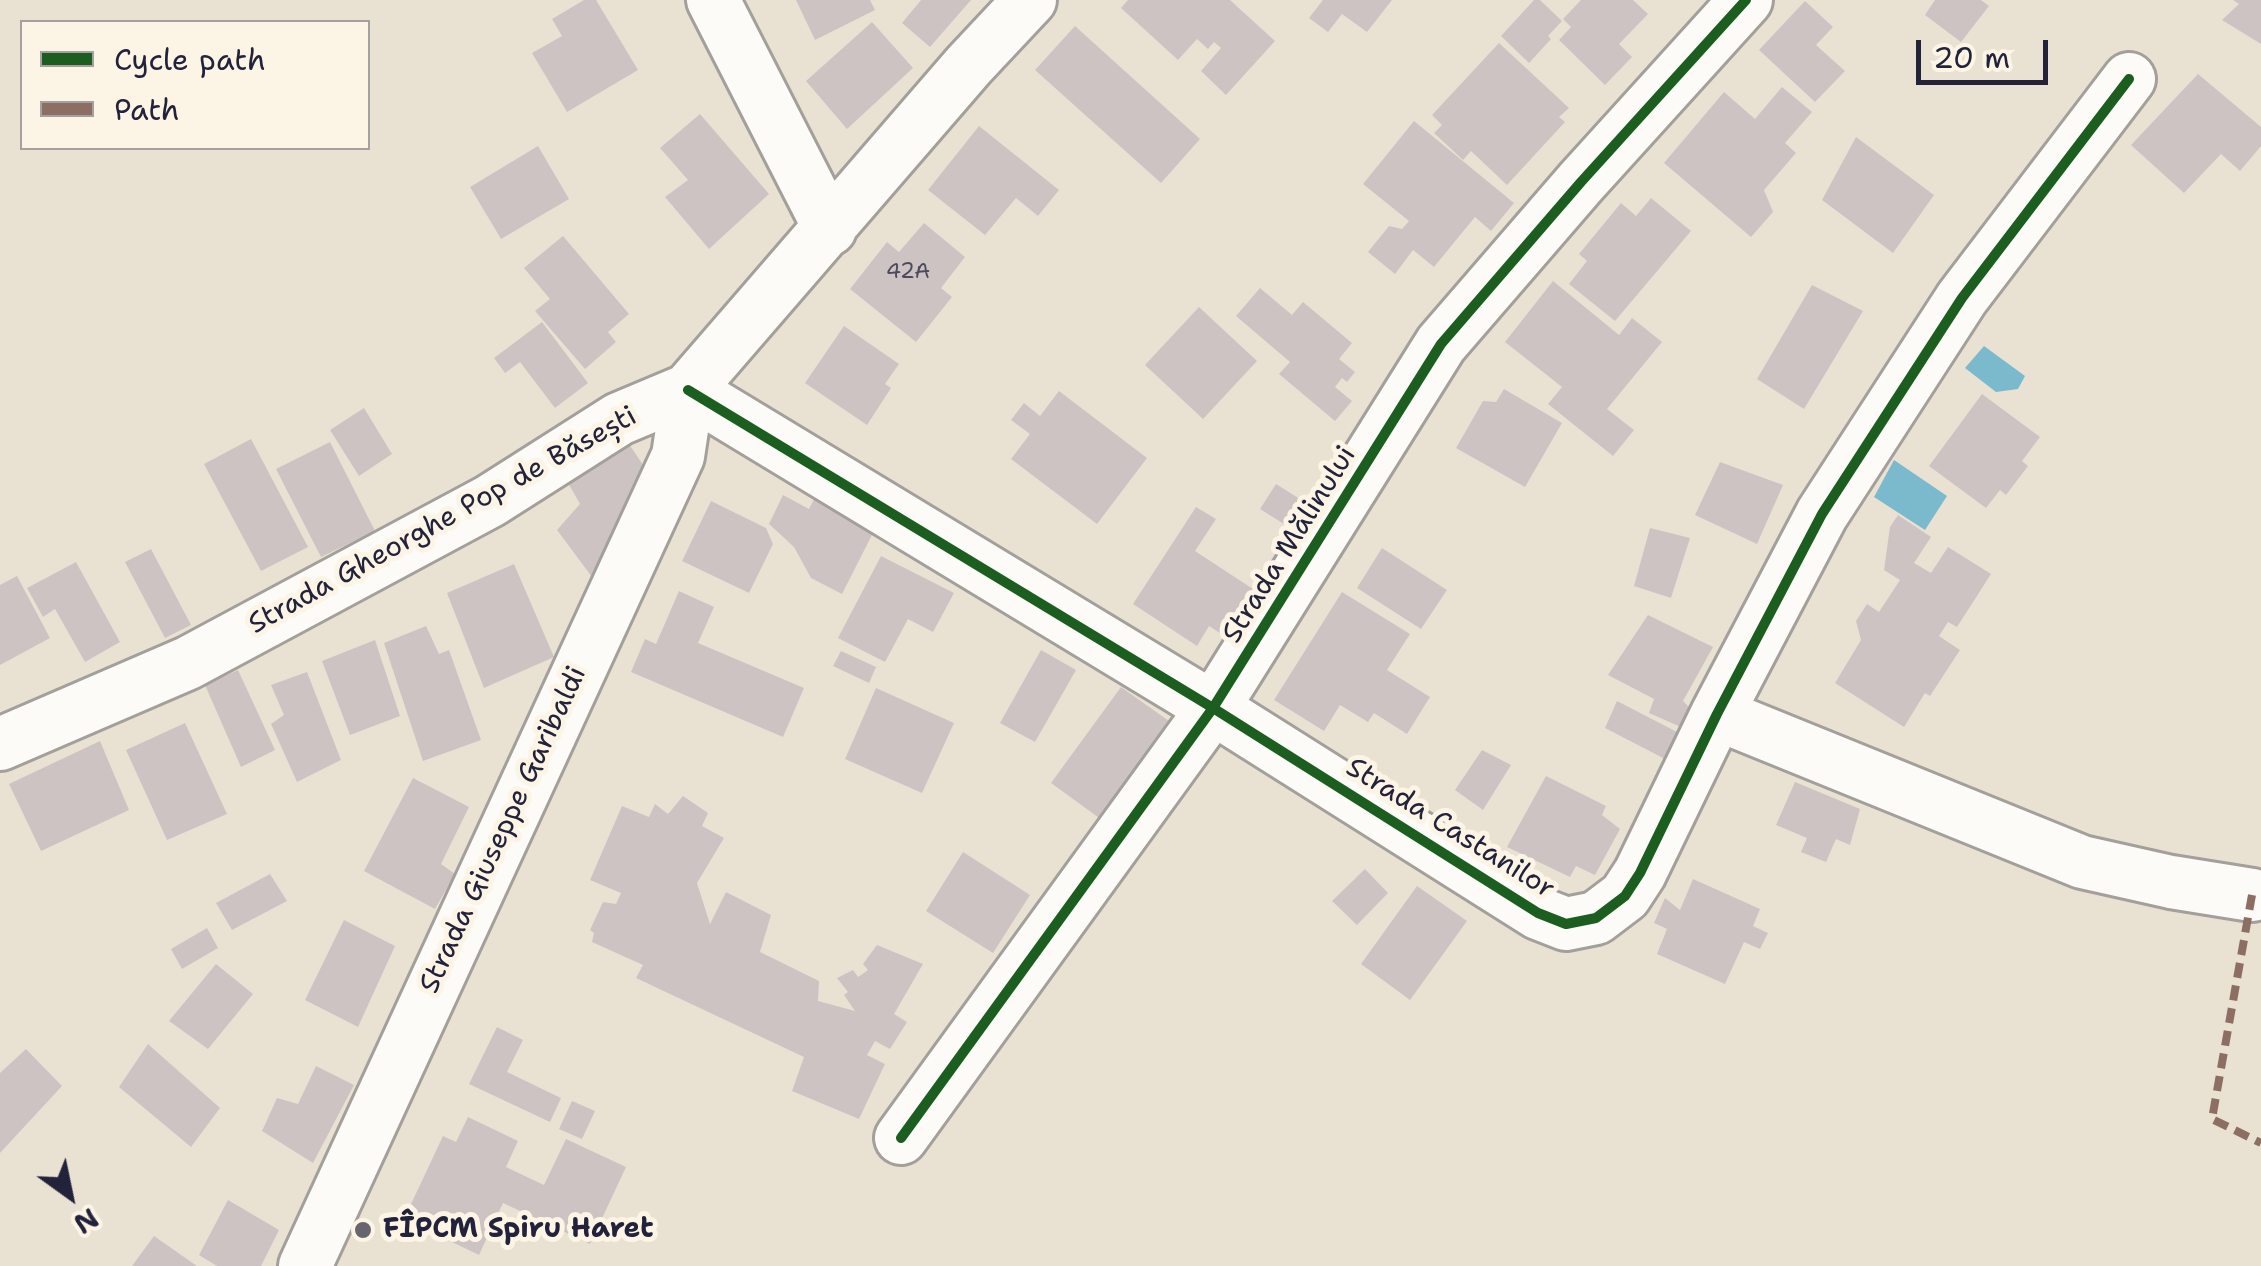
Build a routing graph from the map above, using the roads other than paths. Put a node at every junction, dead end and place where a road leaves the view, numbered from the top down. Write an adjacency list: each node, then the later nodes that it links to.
1 (713, 0): 5 (street)
2 (1030, 0): 5 (street, Strada Gheorghe Pop de Băsești)
3 (1746, 0): 7 (street, Strada Mălinului)
4 (2129, 79): 8 (street, Strada Castanilor)
5 (830, 229): 6 (street, Strada Gheorghe Pop de Băsești)
6 (688, 390): 7 (street, Strada Castanilor); 9 (street, Strada Gheorghe Pop de Băsești); 12 (street, Strada Giuseppe Garibaldi)
7 (1213, 708): 8 (street, Strada Castanilor); 11 (street, Strada Mălinului)
8 (1717, 714): 10 (street)
9 (0, 744)
10 (2252, 894)
11 (901, 1138)
12 (305, 1266)

